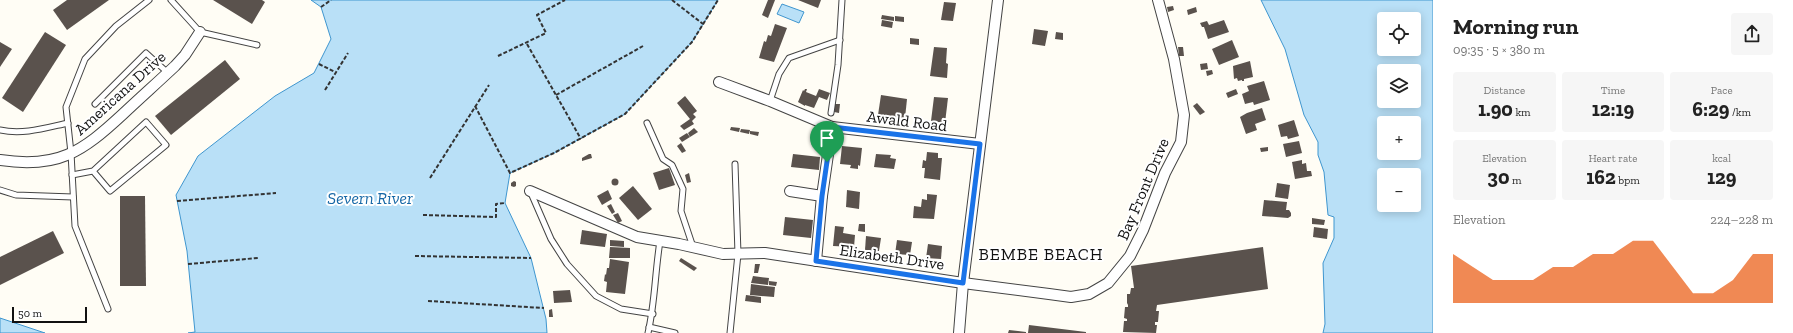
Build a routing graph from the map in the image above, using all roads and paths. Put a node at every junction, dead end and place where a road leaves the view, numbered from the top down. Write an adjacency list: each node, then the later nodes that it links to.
1 (149, 0): 30 (lane)
2 (171, 0): 12 (lane)
3 (331, 0): 10 (path)
4 (565, 0): 18 (path)
5 (672, 0): 11 (path)
6 (718, 0): 11 (path)
7 (842, 0): 13 (lane)
8 (998, 0): 35 (street)
9 (1158, 0): 59 (street, Bay Front Drive)
10 (321, 7)
11 (703, 24): 34 (path)
12 (200, 32): 14 (lane); 21 (street, Americana Drive)
13 (840, 40): 26 (lane); 29 (lane)
14 (257, 44)
15 (527, 44): 25 (path)
16 (643, 46): 25 (path)
17 (348, 53): 20 (path)
18 (498, 56)
19 (319, 64): 20 (path)
20 (335, 72): 24 (path)
21 (168, 73): 27 (lane); 36 (street, Americana Drive)
22 (719, 82): 26 (street, Awald Road)
23 (489, 85): 41 (path)
24 (325, 90)
25 (556, 95): 34 (path)
26 (770, 101): 32 (street, Awald Road)
27 (95, 104)
28 (475, 106): 34 (path)
29 (831, 113)
30 (68, 123): 33 (lane); 36 (lane)
31 (647, 123): 52 (lane)
32 (832, 127): 35 (street, Awald Road); 46 (street)
33 (0, 130)
34 (580, 139)
35 (980, 144): 59 (street)
36 (71, 153): 37 (street, Americana Drive); 40 (lane)
37 (0, 160)
38 (736, 164): 53 (lane)
39 (93, 170): 39 (lane); 40 (lane)
40 (72, 175): 47 (lane)
41 (430, 178)
42 (0, 190): 47 (lane)
43 (530, 190): 51 (street, Elizabeth Drive); 63 (lane)
44 (790, 191): 46 (street)
45 (276, 193): 48 (path)
46 (822, 196): 57 (street)
47 (73, 197): 62 (lane)
48 (177, 201)
49 (505, 203): 50 (path)
50 (423, 215)
51 (660, 241): 52 (street, Elizabeth Drive); 63 (lane)
52 (693, 247): 53 (street, Elizabeth Drive)
53 (738, 254): 57 (street, Elizabeth Drive); 67 (lane)
54 (415, 256): 56 (path)
55 (258, 258): 58 (path)
56 (531, 258)
57 (816, 261): 59 (street, Elizabeth Drive)
58 (188, 264)
59 (963, 283): 68 (street)
60 (428, 301): 61 (path)
61 (544, 308)
62 (108, 309)
63 (653, 314): 64 (lane)
64 (650, 327): 65 (lane); 66 (lane)
65 (648, 333)
66 (675, 333)
67 (730, 333)
68 (958, 333)

